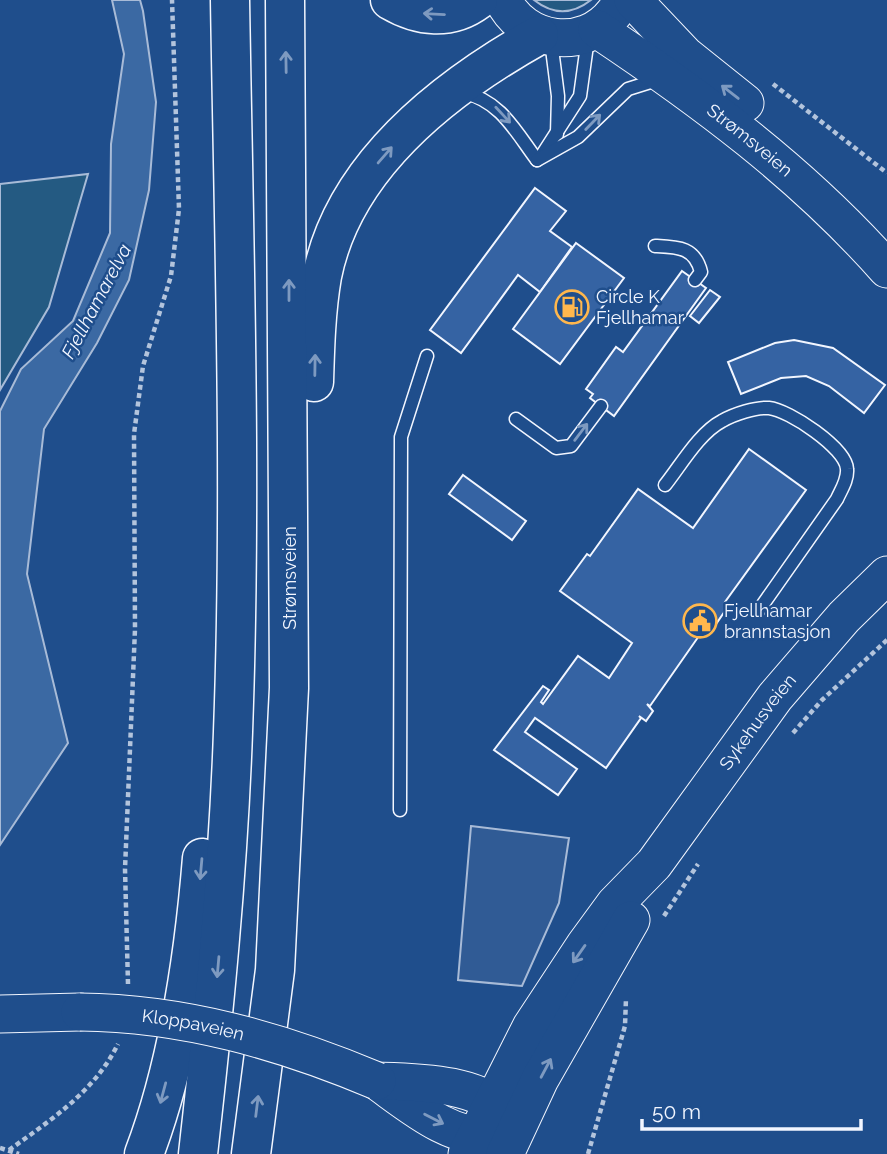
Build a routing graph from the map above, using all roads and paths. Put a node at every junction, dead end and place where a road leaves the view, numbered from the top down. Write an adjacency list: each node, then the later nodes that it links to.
1 (172, 0): 36 (path)
2 (230, 0): 16 (highway)
3 (285, 0): 34 (highway, Strømsveien, one-way to 3)
4 (390, 0): 5 (highway, one-way to 4)
5 (478, 0)
6 (503, 0): 10 (main road)
7 (622, 0): 9 (main road)
8 (633, 0): 18 (main road, Strømsveien, one-way to 8)
9 (593, 31): 10 (main road); 11 (main road, Strømsveien); 14 (lane)
10 (545, 36): 13 (highway); 14 (lane)
11 (668, 77): 15 (lane, one-way to 11); 20 (main road, Strømsveien)
12 (769, 81): 17 (path)
13 (453, 90): 15 (lane, one-way to 15); 34 (highway, one-way to 13)
14 (557, 134): 15 (lane)
15 (537, 160)
16 (233, 164): 45 (highway, one-way to 45); 46 (highway, one-way to 46)
17 (887, 173)
18 (887, 239)
19 (655, 246): 21 (lane)
20 (887, 269)
21 (695, 280)
22 (427, 356): 30 (lane)
23 (601, 406): 24 (lane, one-way to 23)
24 (516, 419)
25 (665, 485): 27 (lane)
26 (882, 583): 32 (main road, Sykehusveien)
27 (759, 610)
28 (887, 640): 29 (path)
29 (789, 738)
30 (400, 810)
31 (704, 856): 33 (path)
32 (654, 864): 40 (main road, Sykehusveien, one-way to 40); 41 (main road, Sykehusveien, one-way to 32)
33 (662, 920)
34 (275, 970): 47 (highway, Strømsveien, one-way to 34)
35 (624, 987): 48 (path)
36 (128, 991)
37 (0, 1014): 39 (main road, Kloppaveien, bridge)
38 (120, 1034): 43 (path)
39 (377, 1081): 40 (main road, Kloppaveien); 41 (main road, Kloppaveien, one-way to 41)
40 (492, 1103): 41 (main road, Sykehusveien)
41 (491, 1144)
42 (0, 1148): 43 (path)
43 (9, 1150): 44 (path)
44 (19, 1154)
45 (144, 1154)
46 (198, 1154)
47 (251, 1154)
48 (588, 1154)

